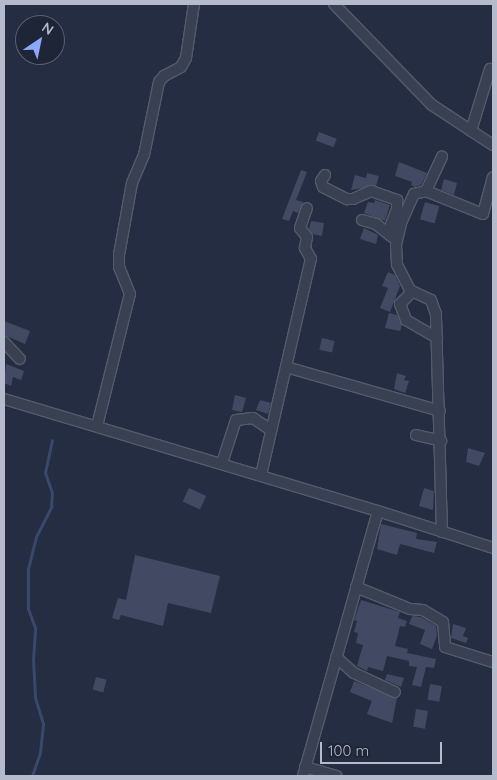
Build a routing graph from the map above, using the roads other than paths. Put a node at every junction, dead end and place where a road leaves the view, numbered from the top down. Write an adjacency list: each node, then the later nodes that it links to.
1 (194, 4): 21 (street)
2 (334, 4): 4 (street)
3 (490, 69): 4 (street)
4 (471, 131): 5 (street)
5 (493, 145)
6 (442, 156): 9 (street)
7 (325, 174): 12 (street)
8 (493, 177): 9 (street)
9 (426, 191): 13 (street)
10 (307, 208): 18 (street)
11 (362, 220): 12 (street)
12 (388, 234): 13 (street)
13 (397, 240): 14 (street)
14 (412, 292): 15 (street); 15 (street)
15 (437, 338): 20 (street)
16 (4, 342): 17 (street)
17 (20, 359)
18 (286, 367): 20 (street); 22 (street)
19 (4, 399): 21 (street)
20 (440, 411): 24 (street)
21 (97, 426): 25 (street)
22 (271, 430): 25 (street); 26 (street)
23 (416, 435): 24 (street)
24 (441, 441): 28 (street)
25 (222, 463): 26 (street)
26 (261, 475): 27 (street)
27 (378, 511): 28 (street); 30 (street)
28 (442, 532): 29 (street)
29 (493, 548)
30 (356, 587): 31 (street); 32 (street)
31 (336, 657): 33 (street); 34 (street)
32 (493, 662)
33 (395, 692)
34 (304, 771): 35 (street)
35 (337, 776)

